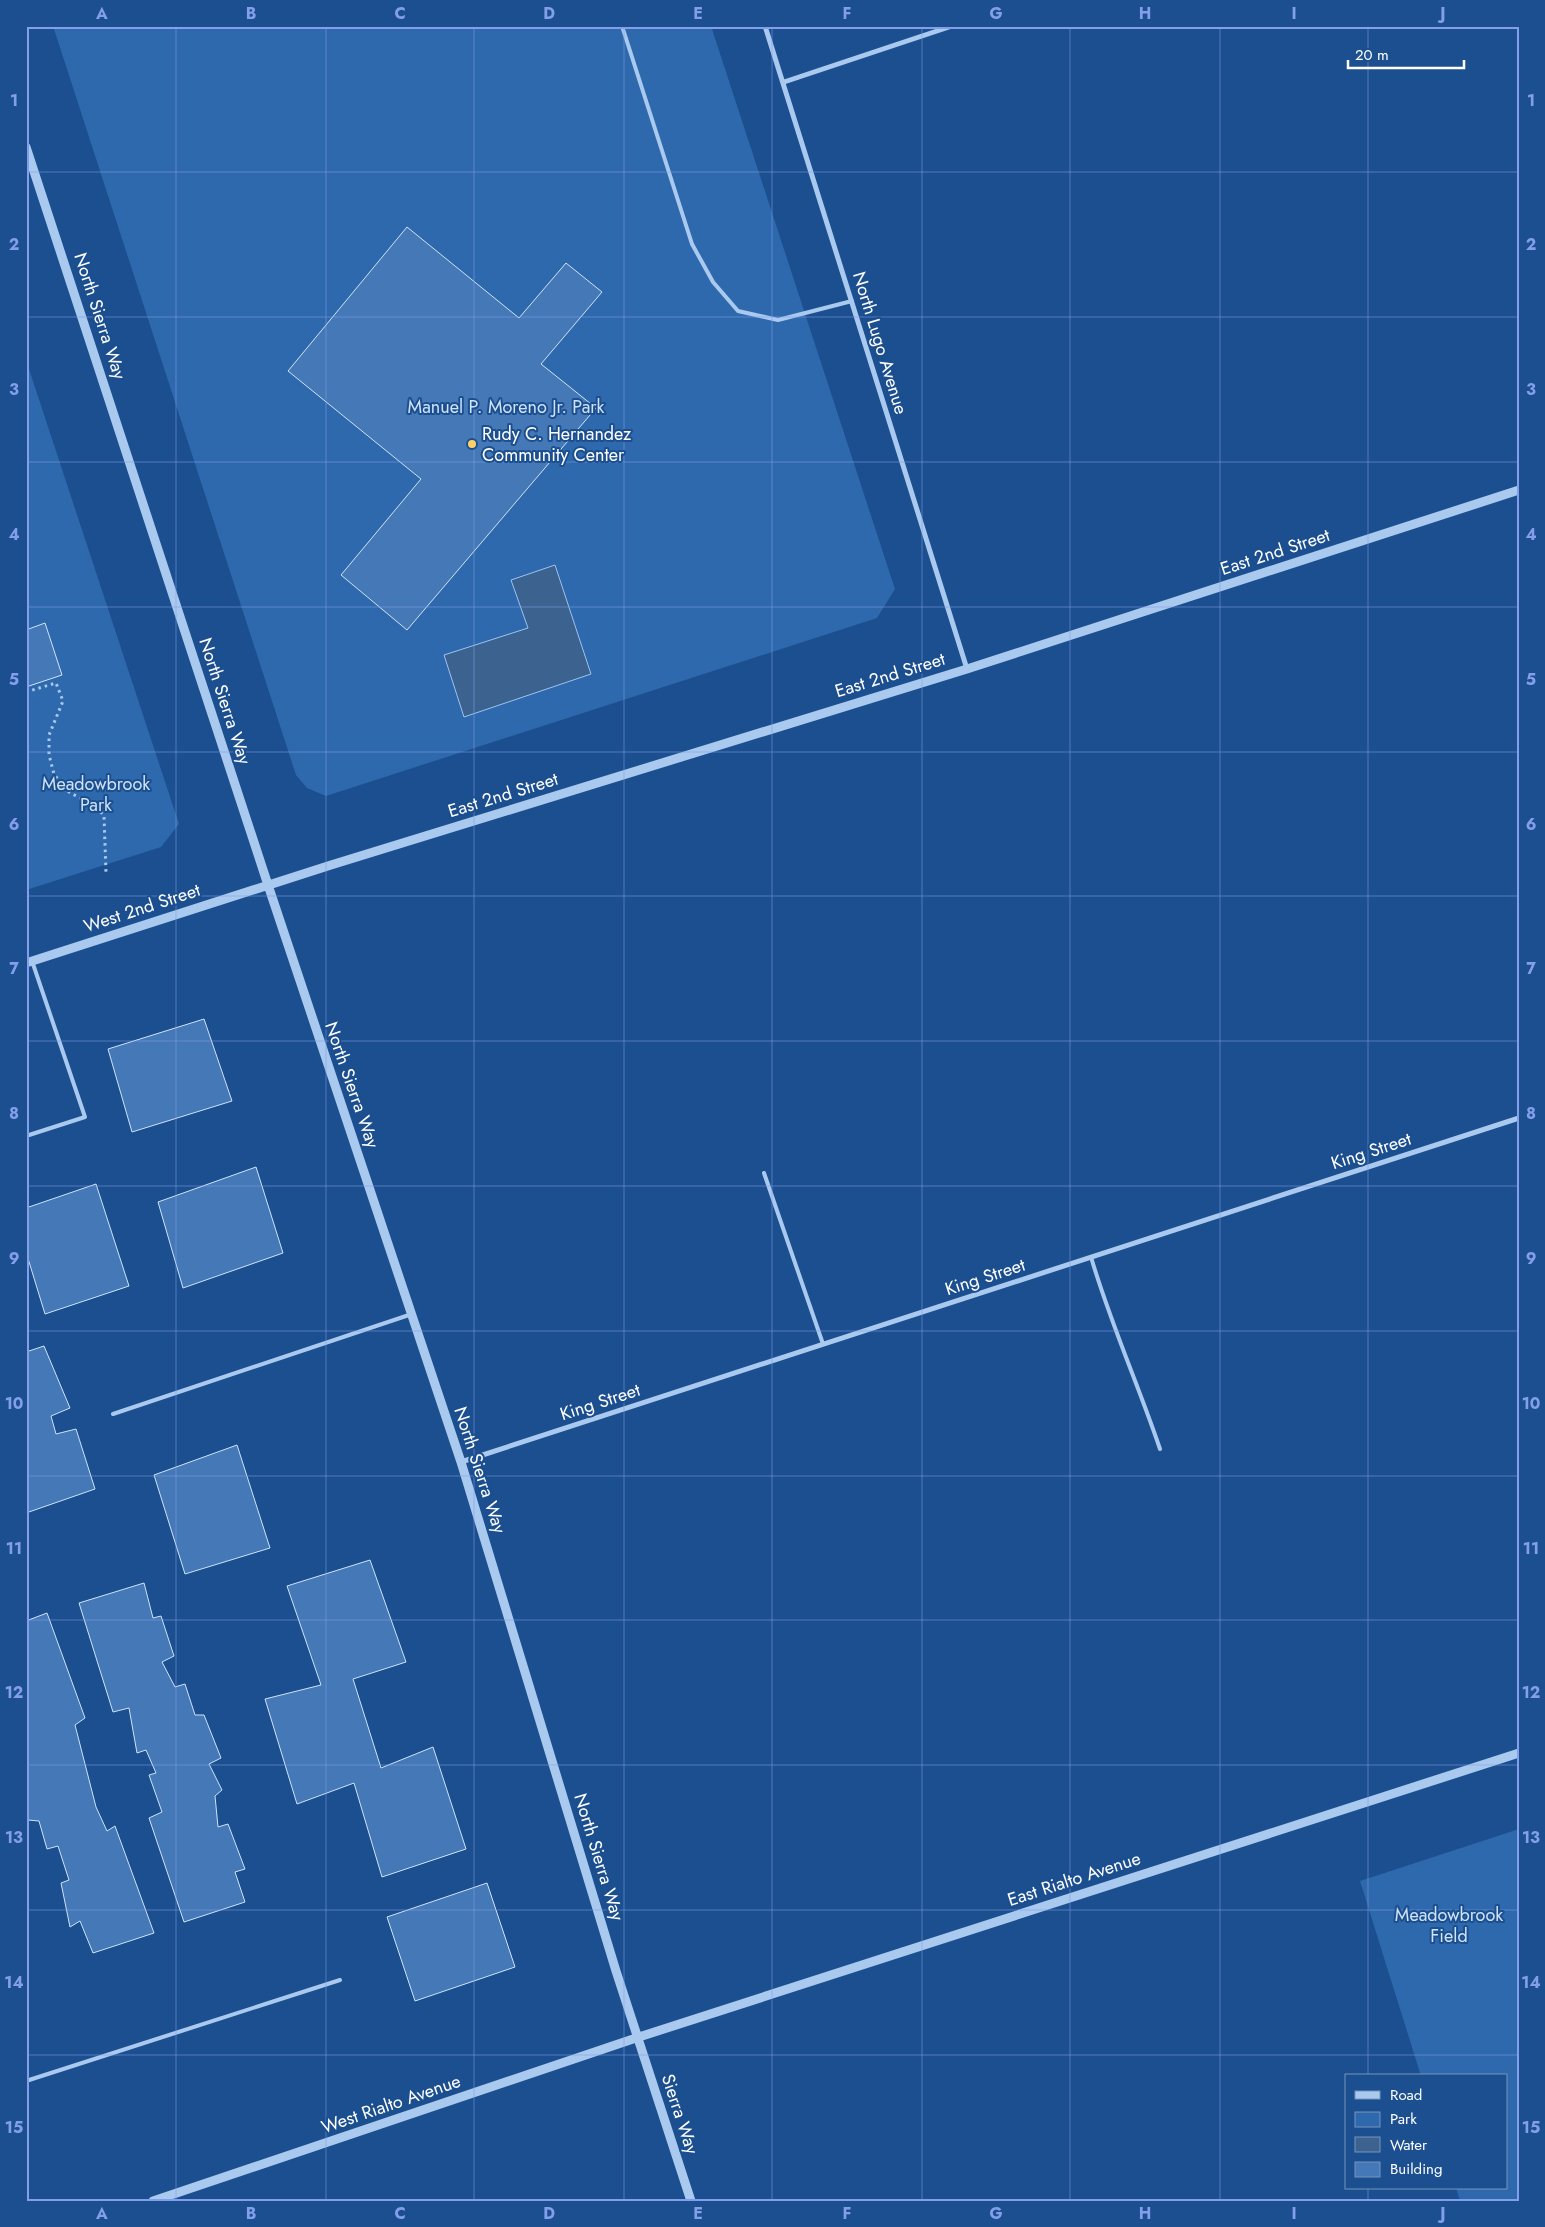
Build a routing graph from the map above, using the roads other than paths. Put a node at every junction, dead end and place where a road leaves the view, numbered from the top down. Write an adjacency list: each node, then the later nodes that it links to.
1 (622, 26): 6 (lane)
2 (765, 26): 4 (street, North Lugo Avenue)
3 (952, 26): 4 (street)
4 (784, 82): 6 (street, North Lugo Avenue)
5 (26, 147): 9 (street, North Sierra Way)
6 (852, 301): 8 (street, North Lugo Avenue)
7 (1519, 490): 8 (street, East 2nd Street)
8 (967, 669): 9 (street, East 2nd Street)
9 (268, 885): 10 (street, West 2nd Street); 15 (street, North Sierra Way)
10 (29, 962): 12 (lane)
11 (1519, 1118): 14 (street, King Street)
12 (26, 1136)
13 (764, 1173): 16 (lane)
14 (1091, 1257): 16 (street, King Street); 18 (lane)
15 (412, 1314): 17 (lane); 19 (street, North Sierra Way)
16 (823, 1344): 19 (street, King Street)
17 (113, 1414)
18 (1160, 1449)
19 (461, 1462): 22 (street, North Sierra Way)
20 (1519, 1753): 22 (street, East Rialto Avenue)
21 (340, 1980): 23 (lane)
22 (639, 2037): 24 (street, West Rialto Avenue); 25 (street, Sierra Way)
23 (26, 2081)
24 (153, 2201)
25 (691, 2201)

